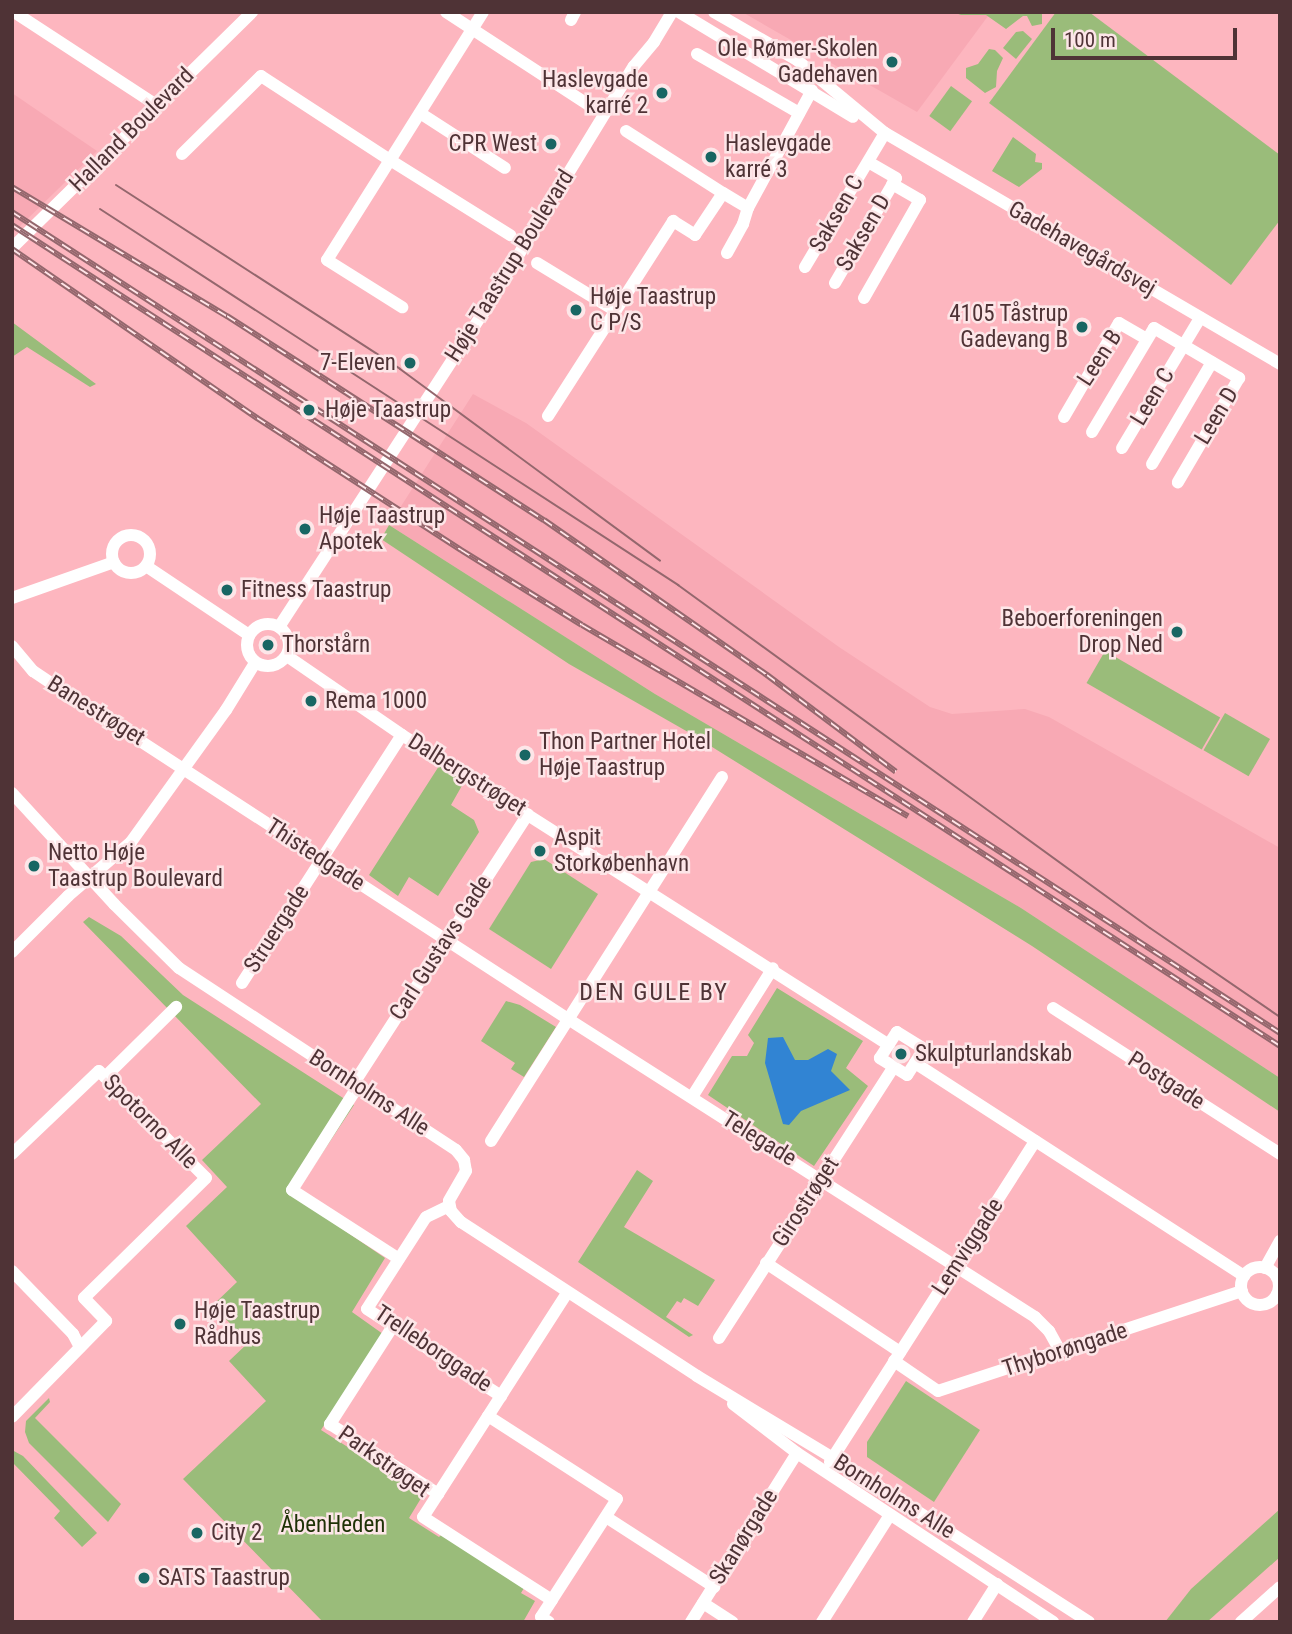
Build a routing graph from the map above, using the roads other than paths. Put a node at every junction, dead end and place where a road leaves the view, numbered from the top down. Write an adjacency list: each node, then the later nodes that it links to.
1 (14, 12): 11 (street)
2 (252, 12): 11 (street, Halland Boulevard)
3 (446, 12): 8 (street)
4 (484, 12): 8 (street)
5 (672, 12): 47 (street, Høje Taastrup Boulevard)
6 (680, 12): 10 (street, Gadehavegårdsvej)
7 (715, 12): 16 (street, Gadehavegårdsvej)
8 (473, 30): 12 (street); 13 (street)
9 (697, 54): 14 (street)
10 (811, 90): 14 (street); 16 (street, Gadehavegårdsvej)
11 (156, 105): 25 (street, Halland Boulevard)
12 (592, 107)
13 (420, 113): 18 (street); 20 (street)
14 (799, 113): 23 (street)
15 (626, 131): 22 (street)
16 (885, 133): 19 (street, Saksen C); 33 (street, Gadehavegårdsvej)
17 (181, 155): 18 (street)
18 (390, 160): 24 (street); 31 (street)
19 (868, 162): 21 (street, Saksen D); 28 (street, Saksen C)
20 (505, 168)
21 (892, 184): 29 (street, Saksen D); 30 (street, Saksen D)
22 (723, 193): 23 (street); 32 (street)
23 (748, 208): 26 (street)
24 (510, 235)
25 (12, 248)
26 (727, 253)
27 (537, 263): 32 (street)
28 (806, 267)
29 (835, 283)
30 (864, 298)
31 (402, 307)
32 (616, 311): 38 (street)
33 (1199, 317): 35 (street, Leen C); 37 (street, Gadehavegårdsvej)
34 (1147, 339): 35 (street, Leen B); 39 (street, Leen B); 40 (street, Leen B)
35 (1183, 345): 36 (street, Leen D); 41 (street, Leen C)
36 (1212, 362): 42 (street, Leen D); 43 (street, Leen D)
37 (1280, 364)
38 (548, 416)
39 (1064, 417)
40 (1092, 432)
41 (1122, 448)
42 (1152, 464)
43 (1178, 482)
44 (114, 562): 45 (street); 45 (street); 46 (street)
45 (146, 566): 48 (street)
46 (12, 598)
47 (279, 627): 48 (street); 50 (street)
48 (249, 635): 51 (street)
49 (12, 646): 53 (street, Banestrøget)
50 (287, 656): 51 (street); 52 (street, Dalbergstrøget)
51 (255, 663): 53 (street)
52 (402, 734): 56 (street, Dalbergstrøget); 57 (street, Struergade)
53 (186, 768): 57 (street, Thistedgade); 58 (street)
54 (722, 777): 59 (street)
55 (12, 793): 58 (street, Bornholms Alle)
56 (528, 814): 59 (street, Dalbergstrøget); 60 (street, Carl Gustavs Gade)
57 (322, 859): 60 (street, Thistedgade); 63 (street, Struergade)
58 (91, 878): 61 (street); 71 (street, Bornholms Alle)
59 (650, 890): 62 (street, Dalbergstrøget); 66 (street)
60 (446, 940): 66 (street, Telegade); 71 (street, Carl Gustavs Gade)
61 (12, 952)
62 (773, 968): 67 (street, Dalbergstrøget); 72 (street)
63 (242, 983)
64 (176, 1007): 70 (street)
65 (1053, 1008): 76 (street, Postgade)
66 (568, 1019): 72 (street, Telegade); 73 (street)
67 (889, 1045): 68 (street); 69 (street)
68 (915, 1063): 69 (street); 74 (street)
69 (894, 1066): 77 (street, Girostrøget)
70 (105, 1077): 75 (street, Spotorno Alle); 90 (street, Spotorno Alle)
71 (356, 1085): 78 (street, Bornholms Alle); 80 (street)
72 (692, 1097): 77 (street, Telegade)
73 (491, 1141)
74 (1035, 1141): 82 (street, Lemviggade); 85 (street)
75 (12, 1154)
76 (1280, 1154)
77 (822, 1178): 81 (street, Girostrøget); 82 (street, Telegade)
78 (449, 1206): 80 (street, Trelleborggade); 87 (street, Bornholms Alle)
79 (1280, 1241): 83 (street)
80 (399, 1259): 88 (street, Trelleborggade)
81 (766, 1263): 89 (street, Girostrøget); 92 (street)
82 (956, 1265): 91 (street, Telegade); 92 (street, Lemviggade)
83 (1265, 1268): 85 (street); 86 (street)
84 (12, 1271): 90 (street)
85 (1244, 1276): 86 (street)
86 (1242, 1291): 91 (street, Thyborøngade)
87 (567, 1293): 93 (street, Bornholms Alle); 94 (street)
88 (393, 1326): 94 (street, Trelleborggade); 100 (street, Parkstrøget)
89 (719, 1338)
90 (80, 1347): 96 (street)
91 (1059, 1351): 92 (street, Thyborøngade)
92 (897, 1357): 98 (street, Lemviggade)
93 (696, 1376): 97 (street, Bornholms Alle); 98 (street, Bornholms Alle)
94 (501, 1396): 95 (street)
95 (488, 1416): 100 (street); 102 (street, Trelleborggade)
96 (12, 1417)
97 (797, 1453): 99 (street, Bornholms Alle); 104 (street, Skanørgade)
98 (832, 1457): 99 (street, Lemviggade); 114 (street, Bornholms Alle)
99 (824, 1471): 101 (street, Bornholms Alle)
100 (438, 1493): 106 (street, Parkstrøget)
101 (890, 1515): 103 (street, Bornholms Alle); 111 (street)
102 (606, 1517): 104 (street); 106 (street)
103 (997, 1584): 112 (street); 113 (street, Bornholms Alle)
104 (714, 1587): 107 (street, Skanørgade)
105 (1280, 1587): 115 (street)
106 (552, 1600): 108 (street)
107 (703, 1603): 109 (street, Skanørgade); 110 (street)
108 (549, 1622)
109 (691, 1622)
110 (732, 1622)
111 (822, 1622)
112 (973, 1622)
113 (1053, 1622)
114 (1089, 1622)
115 (1241, 1622)

